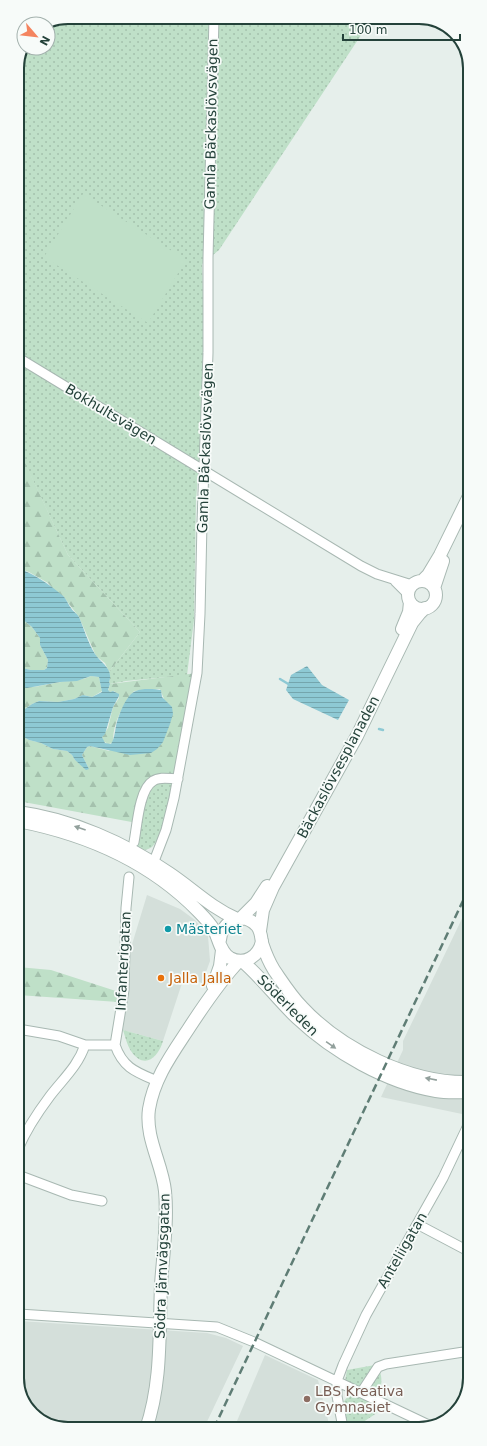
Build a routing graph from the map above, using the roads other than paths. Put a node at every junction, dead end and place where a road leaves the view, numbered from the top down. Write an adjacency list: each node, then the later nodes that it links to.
1 (214, 24): 3 (street, Gamla Bäckaslövsvägen)
2 (24, 361): 3 (street, Bokhultsvägen)
3 (204, 471): 7 (street, Bokhultsvägen); 9 (street, Gamla Bäckaslövsvägen)
4 (463, 508): 7 (street, Bäckaslövsesplanaden)
5 (463, 520): 6 (street, Bäckaslövsesplanaden)
6 (434, 588): 7 (street); 8 (street, Bäckaslövsesplanaden)
7 (413, 591): 8 (street); 15 (street, Bäckaslövsesplanaden)
8 (425, 608): 17 (street, Bäckaslövsesplanaden)
9 (178, 779): 12 (street); 13 (street, Gamla Bäckaslövsvägen)
10 (24, 813): 13 (street, Söderleden, one-way to 10)
11 (24, 822): 13 (street, Söderleden)
12 (134, 842)
13 (151, 868): 15 (street, Söderleden); 16 (street, Söderleden)
14 (129, 877): 22 (street, Infanterigatan)
15 (239, 919): 16 (street); 17 (street, Söderleden)
16 (221, 940): 18 (street, Söderleden); 19 (street, Södra Järnvägsgatan)
17 (260, 941): 18 (street, Söderleden); 24 (street, Söderleden, one-way to 17)
18 (241, 961): 19 (street, Södra Järnvägsgatan); 25 (street, Söderleden, one-way to 25)
19 (207, 1000): 23 (street, Södra Järnvägsgatan)
20 (24, 1030): 21 (street)
21 (85, 1045): 22 (street); 26 (street)
22 (115, 1045): 23 (street)
23 (157, 1081): 33 (street, Södra Järnvägsgatan)
24 (463, 1082)
25 (463, 1092)
26 (24, 1136)
27 (463, 1136): 30 (street, Anteliigatan)
28 (24, 1177): 29 (street)
29 (102, 1201)
30 (417, 1224): 31 (street); 35 (street, Anteliigatan)
31 (463, 1248)
32 (24, 1314): 33 (street)
33 (160, 1322): 35 (street); 37 (street, Södra Järnvägsgatan)
34 (463, 1352): 36 (street)
35 (337, 1381): 36 (street); 38 (street)
36 (361, 1393): 39 (street)
37 (148, 1422)
38 (342, 1422)
39 (422, 1422)

